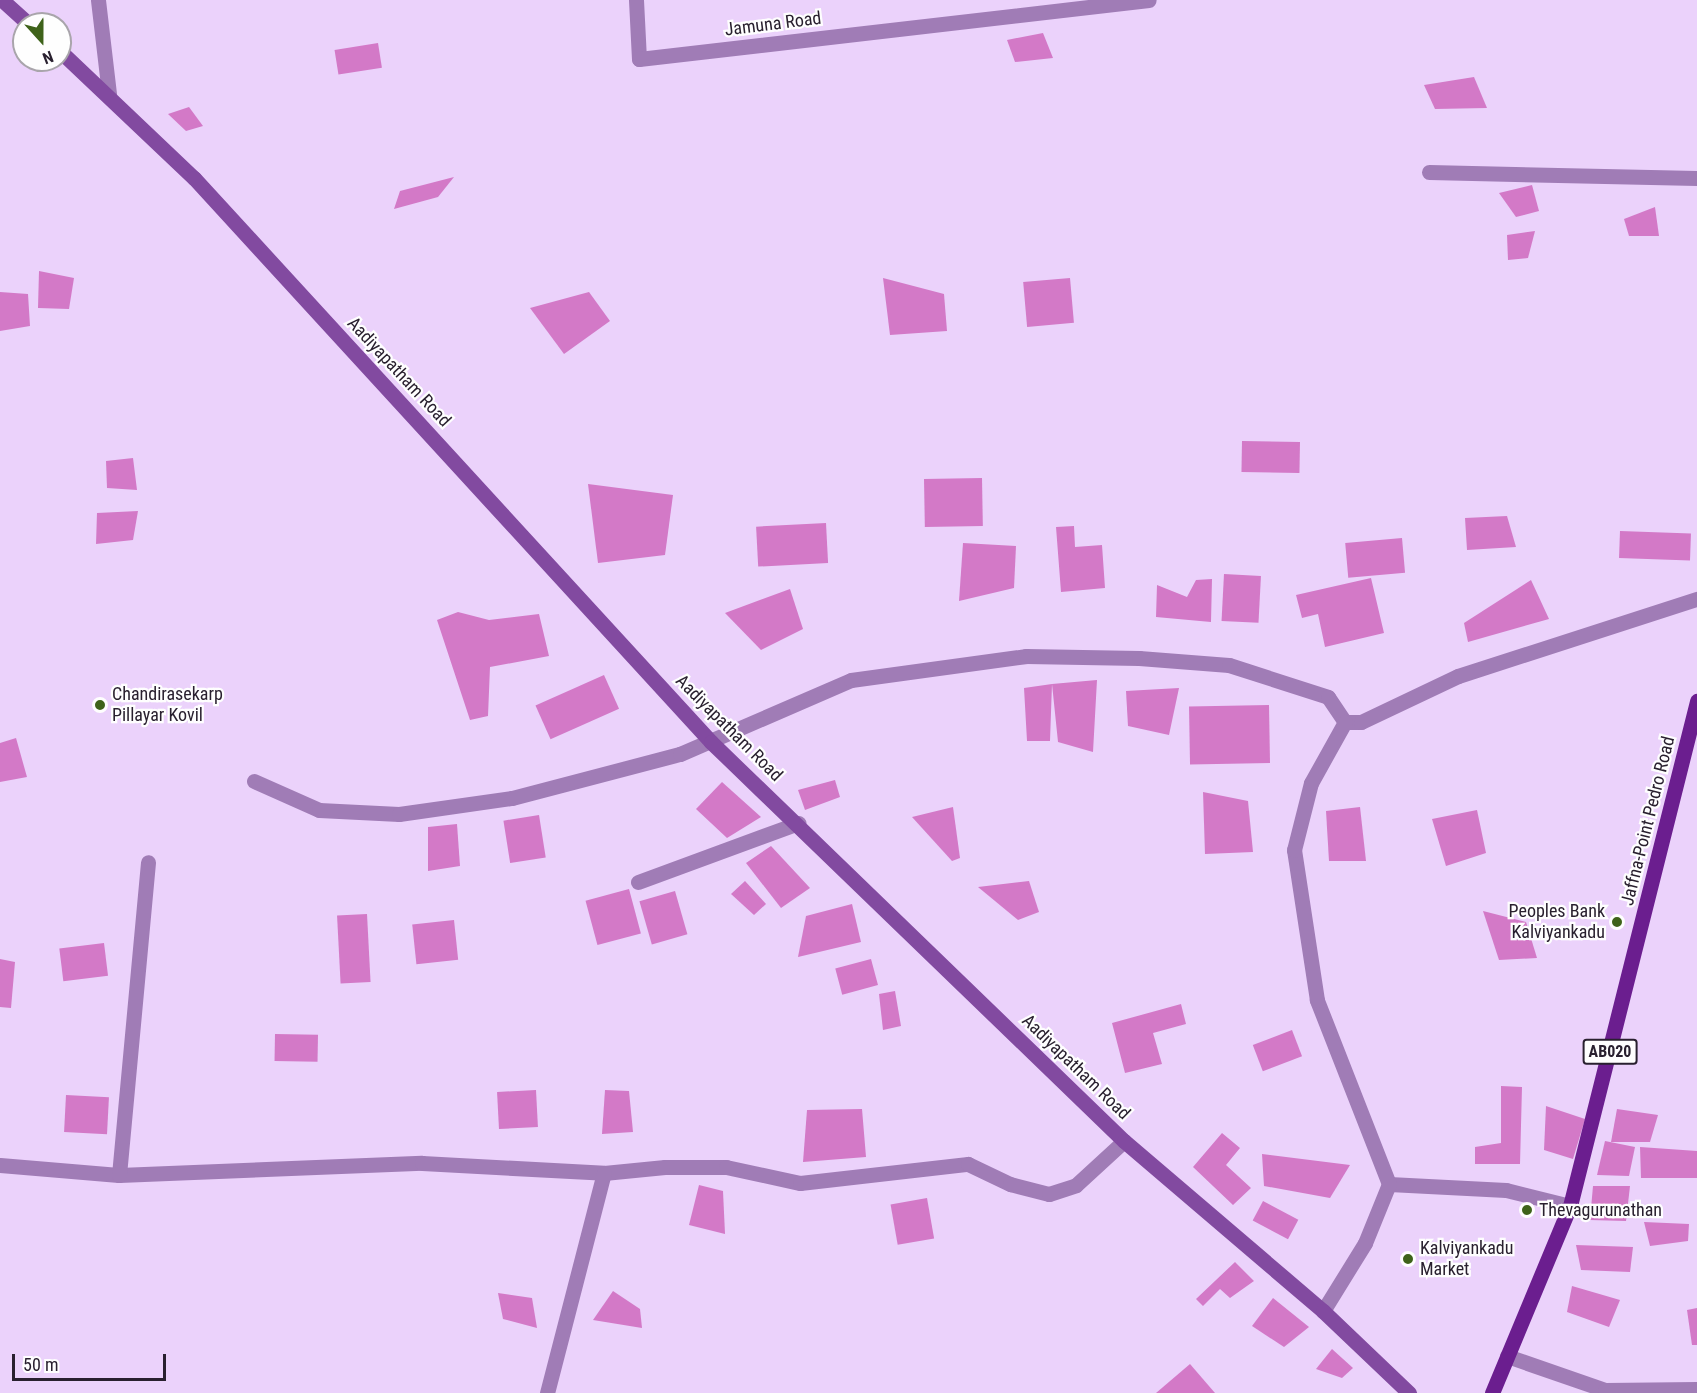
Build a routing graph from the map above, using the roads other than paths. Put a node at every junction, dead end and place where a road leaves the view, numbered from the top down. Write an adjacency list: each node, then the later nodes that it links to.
1 (2, 0): 5 (street)
2 (98, 0): 7 (street)
3 (636, 0): 4 (street, Jamuna Road)
4 (1149, 0)
5 (16, 12)
6 (72, 62): 7 (street, Aadiyapatham Road)
7 (109, 94): 13 (street, Aadiyapatham Road)
8 (1429, 172): 9 (street)
9 (1697, 178)
10 (1697, 599): 12 (street)
11 (1697, 701): 23 (main road, Jaffna-Point Pedro Road / AB020)
12 (1345, 722): 13 (street); 22 (street)
13 (711, 742): 14 (street); 15 (street, Aadiyapatham Road)
14 (254, 781)
15 (798, 823): 17 (street); 18 (street, Aadiyapatham Road)
16 (148, 862): 21 (street)
17 (638, 882)
18 (1124, 1141): 20 (street); 24 (street, Aadiyapatham Road)
19 (0, 1165): 21 (street)
20 (604, 1173): 21 (street); 27 (street)
21 (119, 1175)
22 (1389, 1184): 23 (street); 24 (street)
23 (1570, 1206): 25 (main road, Jaffna-Point Pedro Road / AB020)
24 (1323, 1311): 28 (street, Aadiyapatham Road)
25 (1507, 1356): 26 (street); 29 (main road, Jaffna-Point Pedro Road / AB020)
26 (1697, 1389)
27 (547, 1393)
28 (1409, 1393)
29 (1492, 1393)

